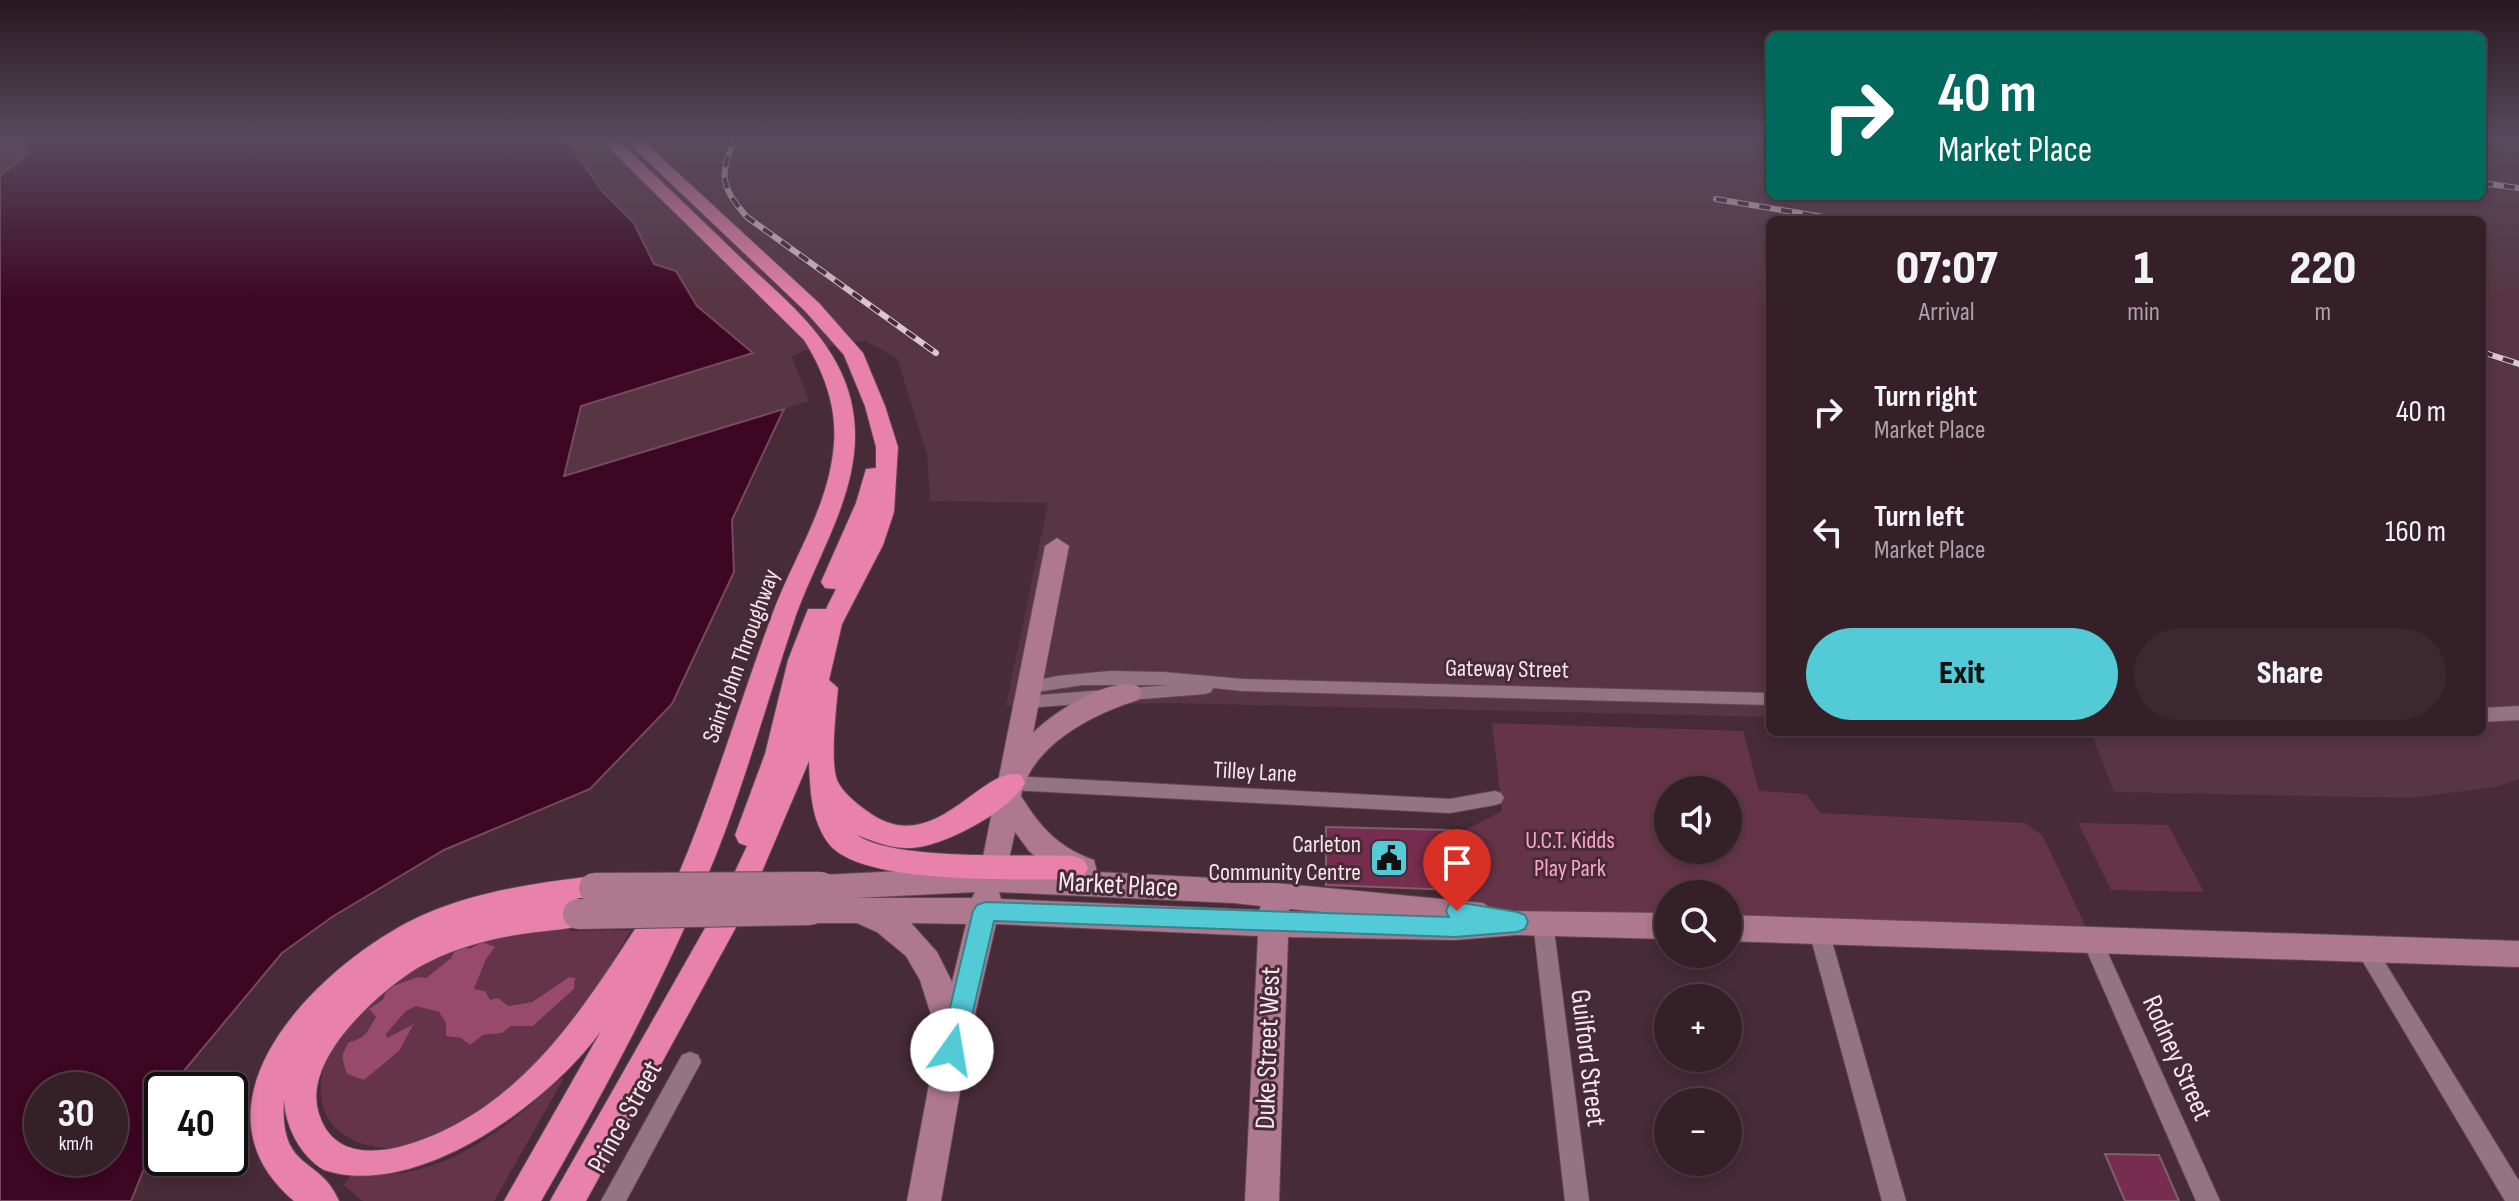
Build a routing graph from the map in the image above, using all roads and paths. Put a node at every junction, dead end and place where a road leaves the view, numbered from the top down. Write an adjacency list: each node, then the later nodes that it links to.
1 (664, 192): 15 (highway, Saint John Throughway)
2 (689, 192): 3 (highway)
3 (875, 406): 4 (highway); 31 (highway)
4 (871, 545): 12 (highway); 31 (highway)
5 (1057, 546): 8 (street)
6 (1243, 685): 7 (street, Gateway Street); 8 (street, Gateway Street); 9 (street, Gateway Street)
7 (1129, 693): 8 (street, Gateway Street); 13 (street)
8 (1029, 694): 13 (street)
9 (1766, 699)
10 (2519, 713): 11 (street)
11 (2486, 715)
12 (823, 782): 13 (highway); 17 (highway)
13 (1010, 790): 14 (street, Tilley Lane); 16 (street); 17 (street)
14 (1495, 798)
15 (701, 856): 20 (highway); 35 (highway, Saint John Throughway)
16 (1074, 868): 17 (highway); 18 (street)
17 (993, 872): 18 (street, Market Place); 19 (street, Market Place); 23 (street)
18 (1233, 891): 21 (street, Market Place)
19 (816, 899): 20 (street, Market Place, bridge); 22 (street, Market Place)
20 (586, 901): 34 (highway)
21 (1274, 909): 23 (street, Market Place); 24 (street, Market Place); 39 (street, Duke Street West)
22 (854, 911): 23 (street, Market Place); 32 (street)
23 (985, 911): 32 (street)
24 (1530, 922): 25 (street, Market Place); 40 (street, Guilford Street)
25 (1654, 926)
26 (1742, 928): 27 (street)
27 (1819, 931): 28 (street); 41 (street)
28 (2092, 940): 29 (street); 42 (street, Rodney Street)
29 (2366, 949): 30 (street); 43 (street)
30 (2519, 954)
31 (685, 993): 36 (highway)
32 (953, 1040): 38 (street)
33 (690, 1062): 37 (street, Prince Street)
34 (322, 1201)
35 (521, 1201)
36 (567, 1201)
37 (613, 1201)
38 (924, 1201)
39 (1262, 1201)
40 (1577, 1201)
41 (1894, 1201)
42 (2208, 1201)
43 (2518, 1201)

